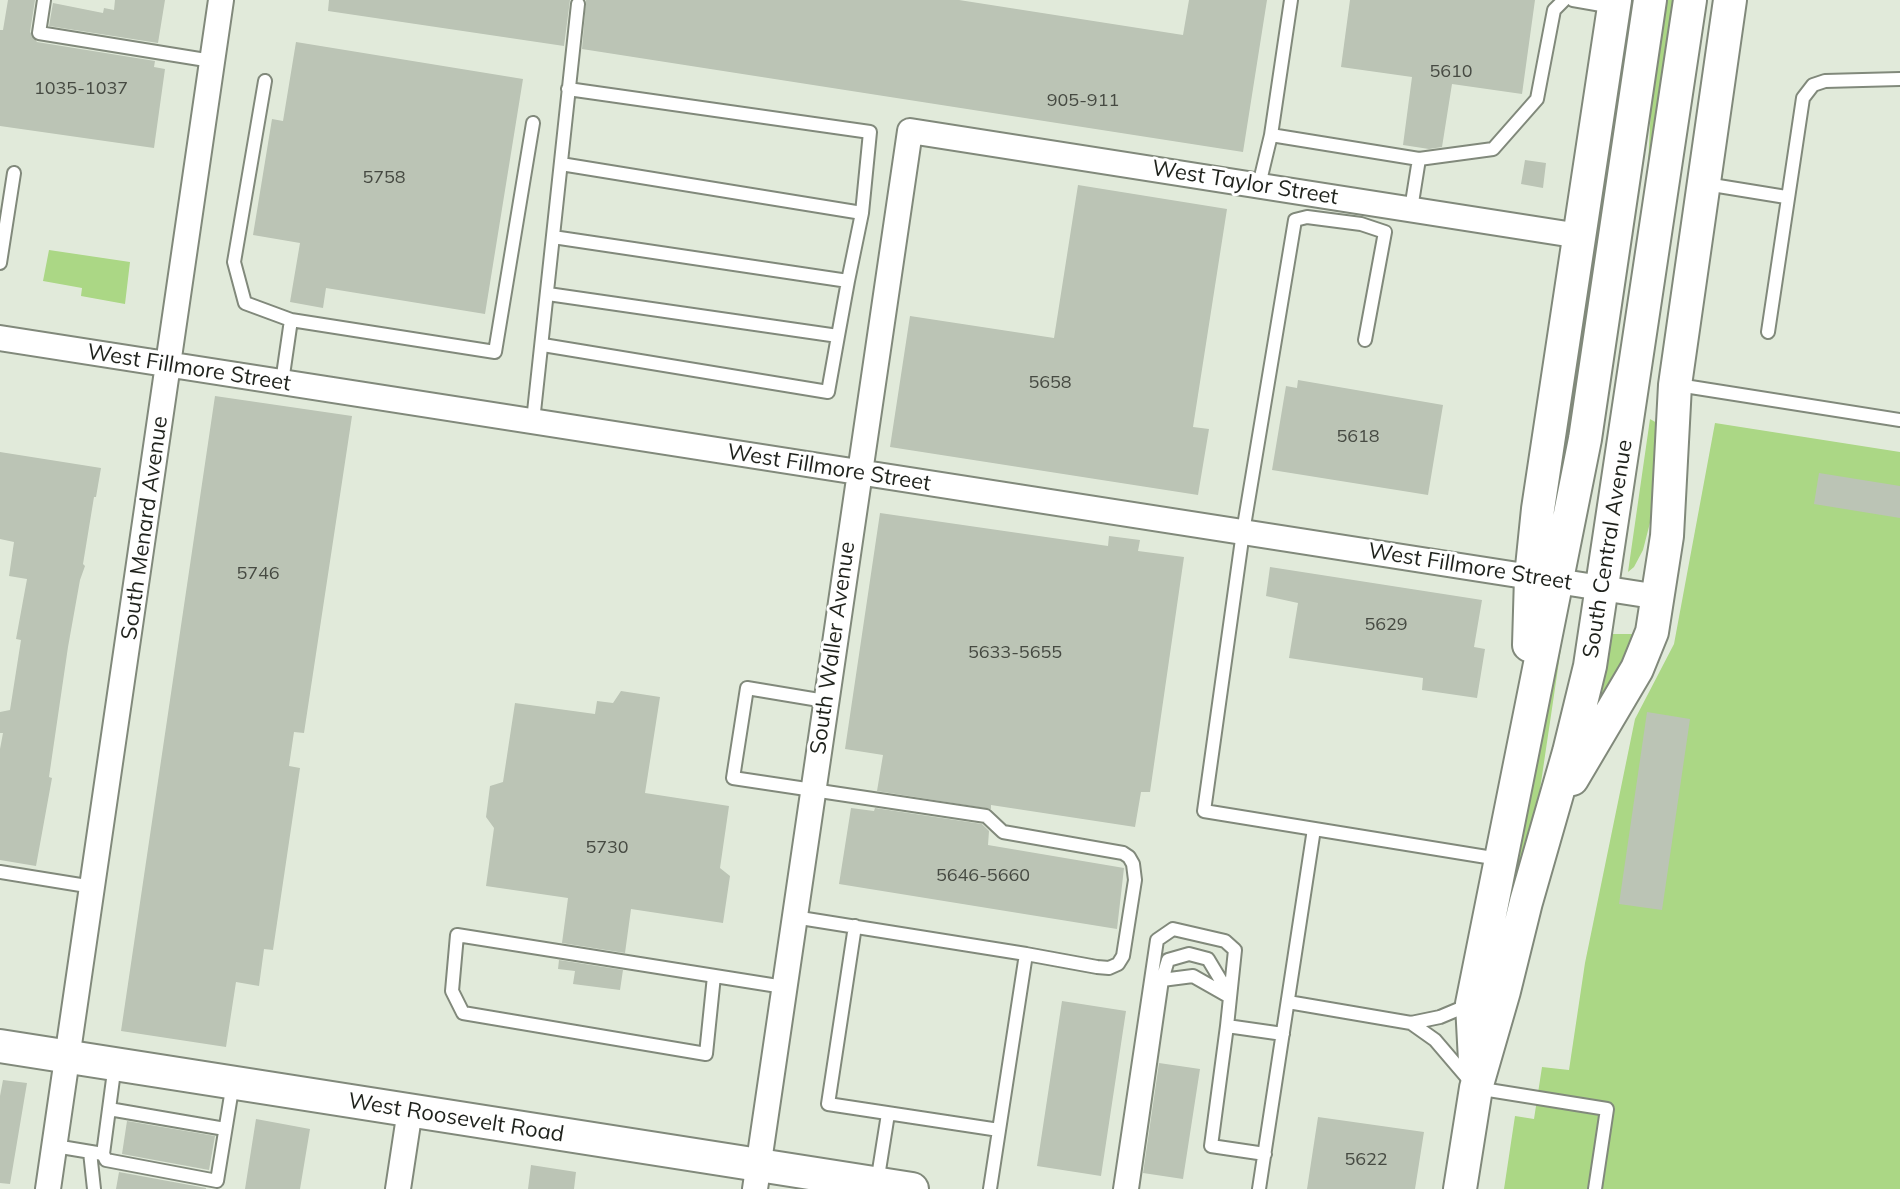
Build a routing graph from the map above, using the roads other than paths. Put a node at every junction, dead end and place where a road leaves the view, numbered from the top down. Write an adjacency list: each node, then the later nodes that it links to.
1 (44, 0): 11 (lane)
2 (221, 0): 11 (street, South Menard Avenue)
3 (1291, 0): 17 (lane)
4 (1564, 0): 18 (lane)
5 (1573, 0): 10 (lane)
6 (1650, 0): 45 (main road, South Central Avenue)
7 (1690, 0): 40 (main road, South Central Avenue)
8 (1730, 0): 21 (main road)
9 (578, 4): 14 (lane)
10 (1615, 4): 26 (main road)
11 (212, 61): 37 (street, South Menard Avenue)
12 (1900, 79): 23 (lane)
13 (265, 81): 31 (lane)
14 (568, 89): 19 (lane); 25 (lane)
15 (533, 123): 31 (lane)
16 (910, 131): 22 (street, West Taylor Street); 43 (street, South Waller Avenue)
17 (1271, 135): 18 (lane); 22 (lane)
18 (1419, 159): 24 (lane)
19 (561, 164): 25 (lane); 27 (lane)
20 (14, 173): 28 (lane)
21 (1703, 184): 23 (lane); 39 (main road)
22 (1259, 185): 24 (street, West Taylor Street)
23 (1786, 197): 32 (lane)
24 (1411, 209): 26 (street, West Taylor Street)
25 (862, 213): 29 (lane)
26 (1580, 236): 45 (main road)
27 (553, 237): 29 (lane); 30 (lane)
28 (0, 263)
29 (848, 281): 33 (lane)
30 (548, 294): 33 (lane); 36 (lane)
31 (291, 320): 38 (lane)
32 (1768, 332)
33 (838, 336): 36 (lane)
34 (0, 338): 37 (street, West Fillmore Street)
35 (1365, 340): 44 (lane)
36 (543, 345): 42 (lane)
37 (168, 364): 38 (street, West Fillmore Street); 54 (street, South Menard Avenue)
38 (282, 382): 42 (street, West Fillmore Street)
39 (1674, 398): 40 (main road); 41 (lane); 47 (main road)
40 (1630, 405): 46 (main road, South Central Avenue)
41 (1900, 420)
42 (533, 421): 43 (street, West Fillmore Street)
43 (859, 472): 44 (street, West Fillmore Street); 48 (street, South Waller Avenue)
44 (1243, 532): 45 (street, West Fillmore Street); 51 (lane)
45 (1544, 579): 46 (street, West Fillmore Street); 52 (main road, South Central Avenue)
46 (1603, 588): 47 (street, West Fillmore Street); 50 (main road, South Central Avenue)
47 (1659, 597): 50 (main road)
48 (825, 701): 49 (street, South Waller Avenue); 49 (lane)
49 (813, 789): 55 (street, South Waller Avenue); 57 (lane)
50 (1553, 810): 71 (main road, South Central Avenue)
51 (1314, 829): 52 (lane); 62 (lane)
52 (1502, 859): 63 (main road, South Central Avenue)
53 (0, 872): 54 (lane)
54 (93, 887): 68 (street, South Menard Avenue)
55 (794, 917): 56 (lane); 60 (street, South Waller Avenue)
56 (855, 926): 57 (lane); 74 (lane)
57 (1026, 954): 76 (lane)
58 (714, 976): 58 (lane); 60 (lane)
59 (1162, 980): 61 (lane); 61 (lane); 88 (lane)
60 (784, 987): 80 (street, South Waller Avenue)
61 (1230, 997): 65 (lane); 87 (lane)
62 (1288, 1002): 64 (lane); 66 (lane)
63 (1472, 1004): 64 (lane); 71 (main road, South Central Avenue)
64 (1411, 1023): 71 (lane)
65 (1227, 1026): 66 (lane); 79 (lane)
66 (1283, 1034): 79 (lane)
67 (0, 1046): 68 (main road, West Roosevelt Road)
68 (69, 1057): 69 (main road, West Roosevelt Road); 77 (street, South Menard Avenue)
69 (115, 1064): 70 (main road, West Roosevelt Road); 72 (lane)
70 (233, 1083): 73 (main road, West Roosevelt Road); 75 (lane)
71 (1476, 1088): 90 (main road, South Central Avenue); 91 (lane)
72 (109, 1109): 75 (lane); 78 (lane)
73 (410, 1110): 80 (main road, West Roosevelt Road); 85 (street)
74 (888, 1114): 76 (lane); 82 (lane)
75 (225, 1129): 81 (lane)
76 (999, 1130): 86 (lane)
77 (55, 1146): 78 (lane); 83 (street, South Menard Avenue)
78 (97, 1153): 81 (lane); 84 (lane)
79 (1265, 1154): 89 (lane)
80 (756, 1177): 82 (main road, West Roosevelt Road)
81 (216, 1185)
82 (897, 1187)
83 (48, 1189)
84 (94, 1189)
85 (398, 1189)
86 (990, 1189)
87 (1120, 1189)
88 (1132, 1189)
89 (1259, 1189)
90 (1460, 1189)
91 (1595, 1189)

